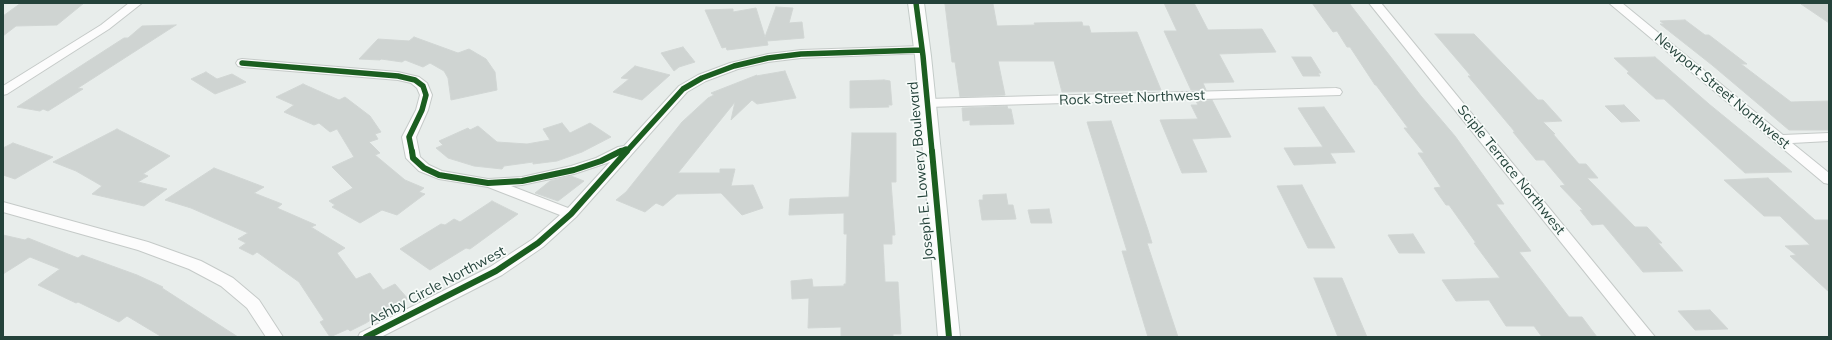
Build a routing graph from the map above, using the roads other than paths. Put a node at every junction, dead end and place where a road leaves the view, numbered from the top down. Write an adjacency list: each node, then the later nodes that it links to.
1 (136, 3): 7 (street)
2 (916, 3): 5 (main road, Joseph E. Lowery Boulevard)
3 (1375, 3): 20 (street, Sciple Terrace Northwest)
4 (1615, 3): 11 (street, Newport Street Northwest)
5 (922, 50): 9 (main road, Joseph E. Lowery Boulevard); 12 (street, Ashby Circle Northwest)
6 (242, 63): 14 (street)
7 (3, 91)
8 (1336, 92): 9 (street, Rock Street Northwest)
9 (927, 103): 19 (main road, Joseph E. Lowery Boulevard)
10 (1829, 137): 11 (street)
11 (1780, 139): 13 (street, Newport Street Northwest)
12 (631, 146): 14 (street); 16 (street, Ashby Circle Northwest)
13 (1829, 180)
14 (488, 183): 16 (street)
15 (3, 207): 17 (street)
16 (571, 214): 18 (street, Ashby Circle Northwest)
17 (275, 337)
18 (366, 337)
19 (949, 337)
20 (1647, 337)

